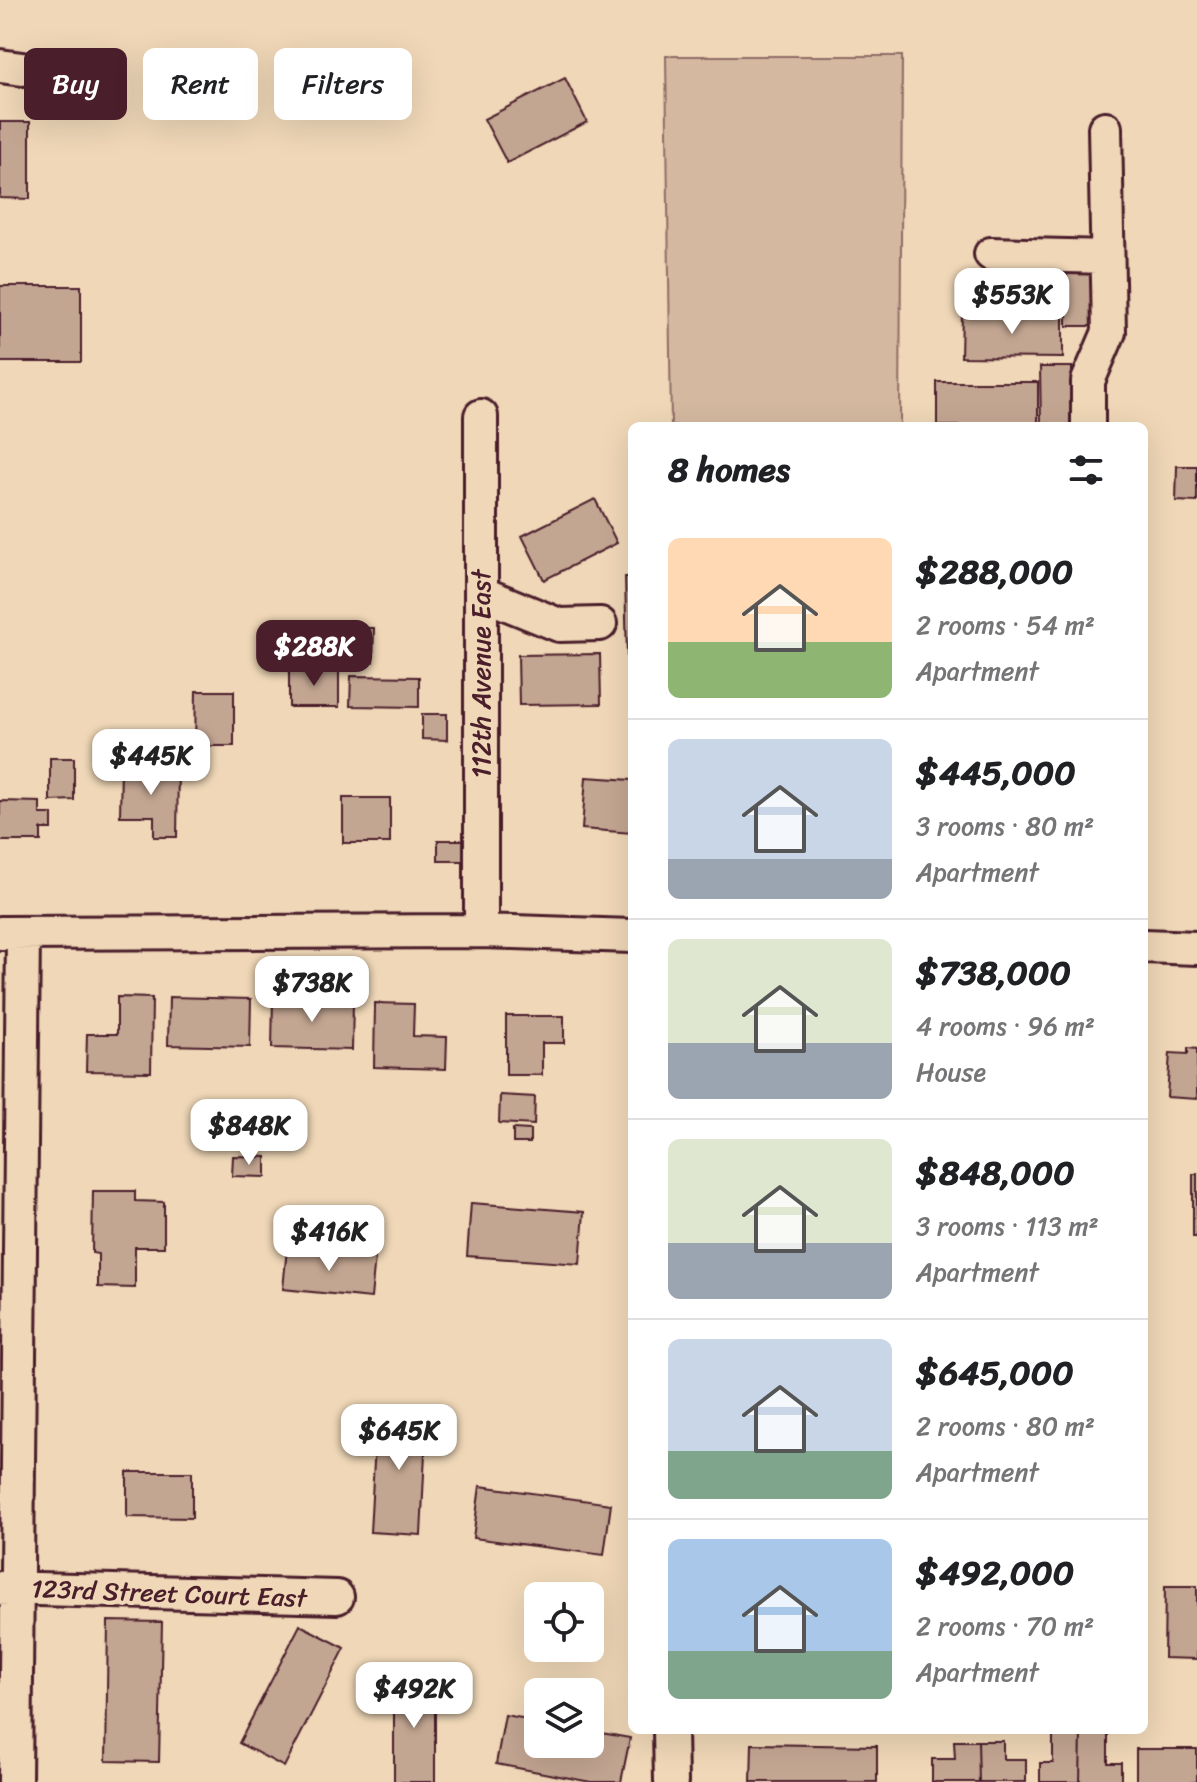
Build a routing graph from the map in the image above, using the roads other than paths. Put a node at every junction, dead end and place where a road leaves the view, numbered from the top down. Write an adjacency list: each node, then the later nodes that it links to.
1 (1105, 128): 3 (street)
2 (991, 254): 3 (street)
3 (1107, 257): 5 (street)
4 (481, 416): 6 (street, 112th Avenue East)
5 (1088, 422)
6 (481, 593): 7 (street); 8 (street, 112th Avenue East)
7 (600, 624)
8 (481, 931): 9 (street); 10 (street)
9 (12, 933): 13 (street)
10 (628, 936)
11 (1148, 946): 12 (street)
12 (1197, 948)
13 (8, 1588): 14 (street, 123rd Street Court East); 16 (street)
14 (337, 1597)
15 (670, 1734): 17 (street)
16 (15, 1782)
17 (671, 1782)

